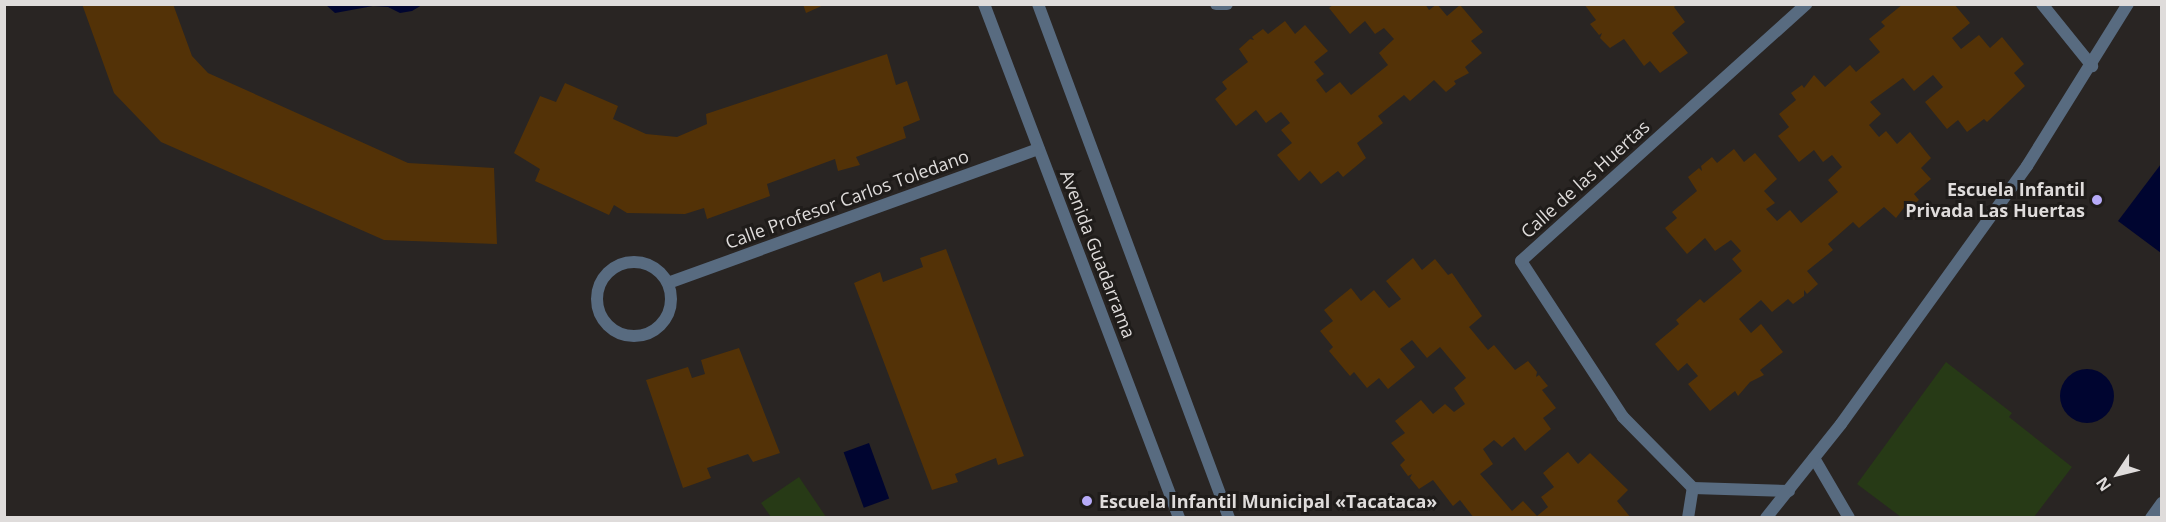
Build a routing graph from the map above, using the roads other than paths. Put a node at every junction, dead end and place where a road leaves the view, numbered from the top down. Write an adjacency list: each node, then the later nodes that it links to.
1 (984, 4): 9 (street, Avenida Guadarrama)
2 (1038, 4): 16 (street, Avenida Guadarrama)
3 (1216, 4): 4 (street)
4 (1227, 4)
5 (1806, 4): 12 (street, Calle de las Huertas)
6 (2042, 4): 8 (street)
7 (2128, 4): 8 (street)
8 (2092, 66): 11 (street)
9 (1038, 149): 10 (street, Calle Profesor Carlos Toledano); 15 (street, Avenida Guadarrama)
10 (669, 283): 10 (street)
11 (1814, 458): 13 (street); 19 (street)
12 (1693, 488): 13 (street); 17 (street)
13 (1789, 491): 18 (street)
14 (2162, 503): 20 (street)
15 (1179, 518)
16 (1229, 518)
17 (1688, 518)
18 (1766, 518)
19 (1849, 518)
20 (2151, 518)

